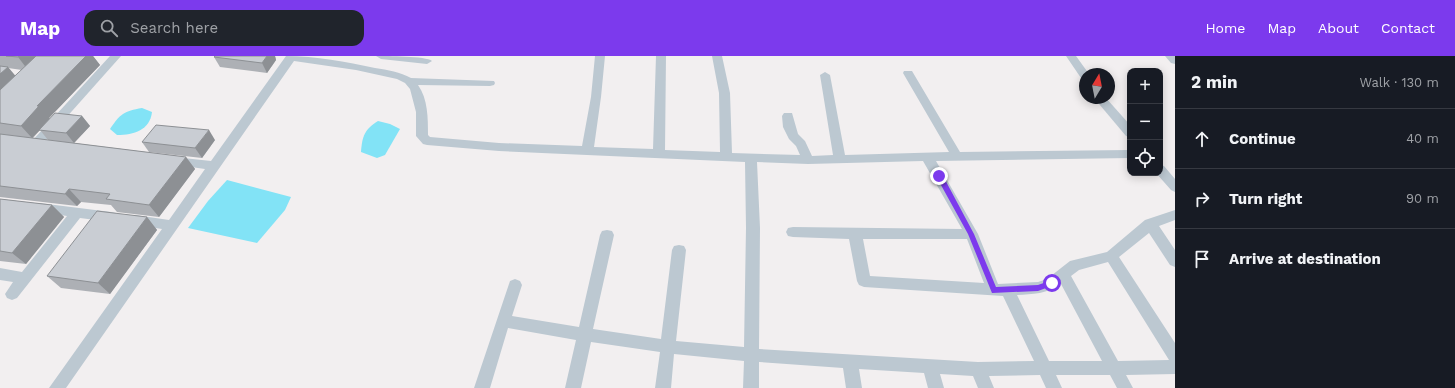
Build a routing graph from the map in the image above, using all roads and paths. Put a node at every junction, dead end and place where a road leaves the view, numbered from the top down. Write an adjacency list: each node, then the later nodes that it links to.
1 (116, 56): 20 (street)
2 (381, 56): 9 (street)
3 (600, 56): 22 (street)
4 (661, 56): 23 (street)
5 (717, 56): 25 (street)
6 (1071, 56): 11 (street)
7 (1170, 56): 10 (street)
8 (291, 57): 14 (street); 32 (street)
9 (427, 61)
10 (1175, 61)
11 (1079, 68)
12 (908, 73): 26 (street)
13 (825, 75): 29 (street)
14 (409, 81): 15 (street); 22 (street)
15 (490, 83)
16 (1105, 104): 18 (street)
17 (788, 116): 31 (street)
18 (1127, 130)
19 (22, 143): 20 (street)
20 (36, 144): 21 (street)
21 (52, 146)
22 (587, 151): 23 (street)
23 (659, 154): 25 (street)
24 (1127, 154): 26 (street)
25 (726, 156): 28 (street)
26 (957, 156): 27 (street)
27 (926, 157): 29 (street); 42 (street)
28 (751, 158): 31 (street); 56 (street)
29 (840, 159): 31 (street)
30 (160, 160): 32 (street)
31 (808, 160)
32 (214, 166): 39 (street)
33 (1163, 173): 34 (street)
34 (1175, 187)
35 (23, 206): 36 (street)
36 (78, 213): 39 (street); 49 (street)
37 (1175, 214): 38 (street)
38 (1150, 224): 45 (street); 46 (street)
39 (172, 225): 64 (street)
40 (793, 232): 41 (street)
41 (856, 234): 42 (street); 51 (street)
42 (971, 234): 51 (street)
43 (607, 235): 54 (street)
44 (679, 250): 55 (street)
45 (1111, 256): 48 (street); 57 (street)
46 (1175, 260)
47 (0, 274): 49 (street)
48 (1063, 275): 51 (street); 61 (street)
49 (24, 278): 52 (street)
50 (515, 285): 53 (street)
51 (1001, 291): 60 (street)
52 (12, 294)
53 (503, 321): 54 (street); 65 (street)
54 (585, 335): 55 (street); 66 (street)
55 (668, 347): 56 (street); 67 (street)
56 (751, 356): 58 (street); 68 (street)
57 (1175, 356)
58 (850, 360): 59 (street); 69 (street)
59 (930, 366): 63 (street); 70 (street)
60 (1044, 367): 61 (street); 63 (street); 72 (street)
61 (1113, 367): 62 (street); 73 (street)
62 (1175, 367)
63 (978, 369): 71 (street)
64 (57, 388)
65 (482, 388)
66 (573, 388)
67 (663, 388)
68 (751, 388)
69 (854, 388)
70 (936, 388)
71 (986, 388)
72 (1054, 388)
73 (1125, 388)

